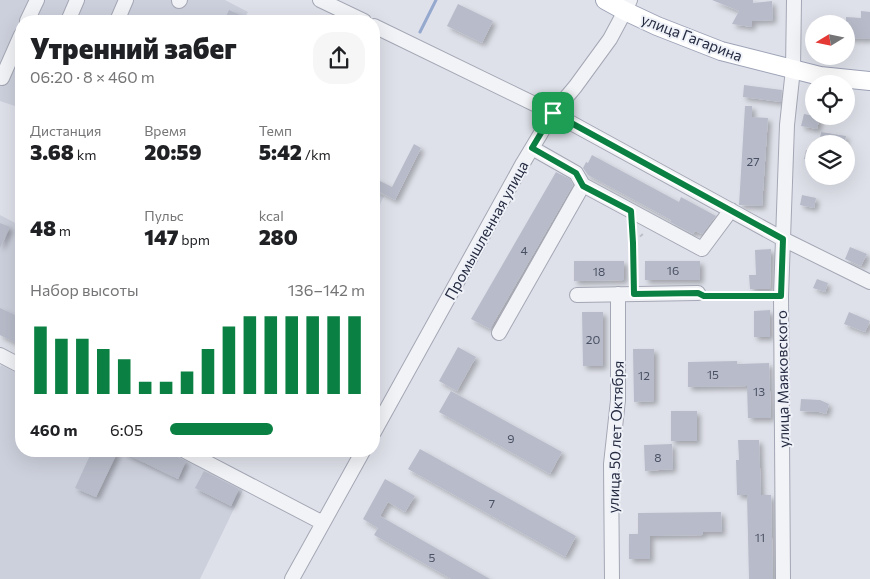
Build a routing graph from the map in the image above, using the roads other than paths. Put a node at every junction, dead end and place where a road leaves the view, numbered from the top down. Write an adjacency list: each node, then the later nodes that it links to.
1 (37, 0): 8 (street)
2 (77, 0): 9 (street)
3 (126, 0): 10 (street)
4 (320, 0): 11 (street)
5 (606, 0): 7 (main road, улица Гагарина)
6 (794, 0): 14 (street, улица Маяковского)
7 (628, 5): 14 (main road, улица Гагарина); 17 (street, Промышленная улица)
8 (30, 15)
9 (71, 15)
10 (120, 15)
11 (351, 15)
12 (380, 29): 17 (street)
13 (15, 49): 15 (street)
14 (793, 69): 16 (main road, улица Гагарина); 21 (street, улица Маяковского)
15 (2, 78)
16 (870, 81)
17 (553, 113): 18 (street, Промышленная улица); 20 (street)
18 (532, 148): 19 (street); 29 (street, Промышленная улица)
19 (583, 186): 20 (street); 26 (street)
20 (731, 210): 21 (street)
21 (783, 239): 22 (street); 35 (street, улица Маяковского)
22 (870, 282)
23 (698, 293): 24 (street)
24 (618, 294): 25 (street); 34 (street, улица 50 лет Октября)
25 (577, 295)
26 (499, 333)
27 (0, 355): 28 (street)
28 (15, 363)
29 (380, 421)
30 (196, 457): 32 (street)
31 (360, 457): 32 (street)
32 (323, 523): 33 (street)
33 (292, 579)
34 (612, 579)
35 (783, 579)

